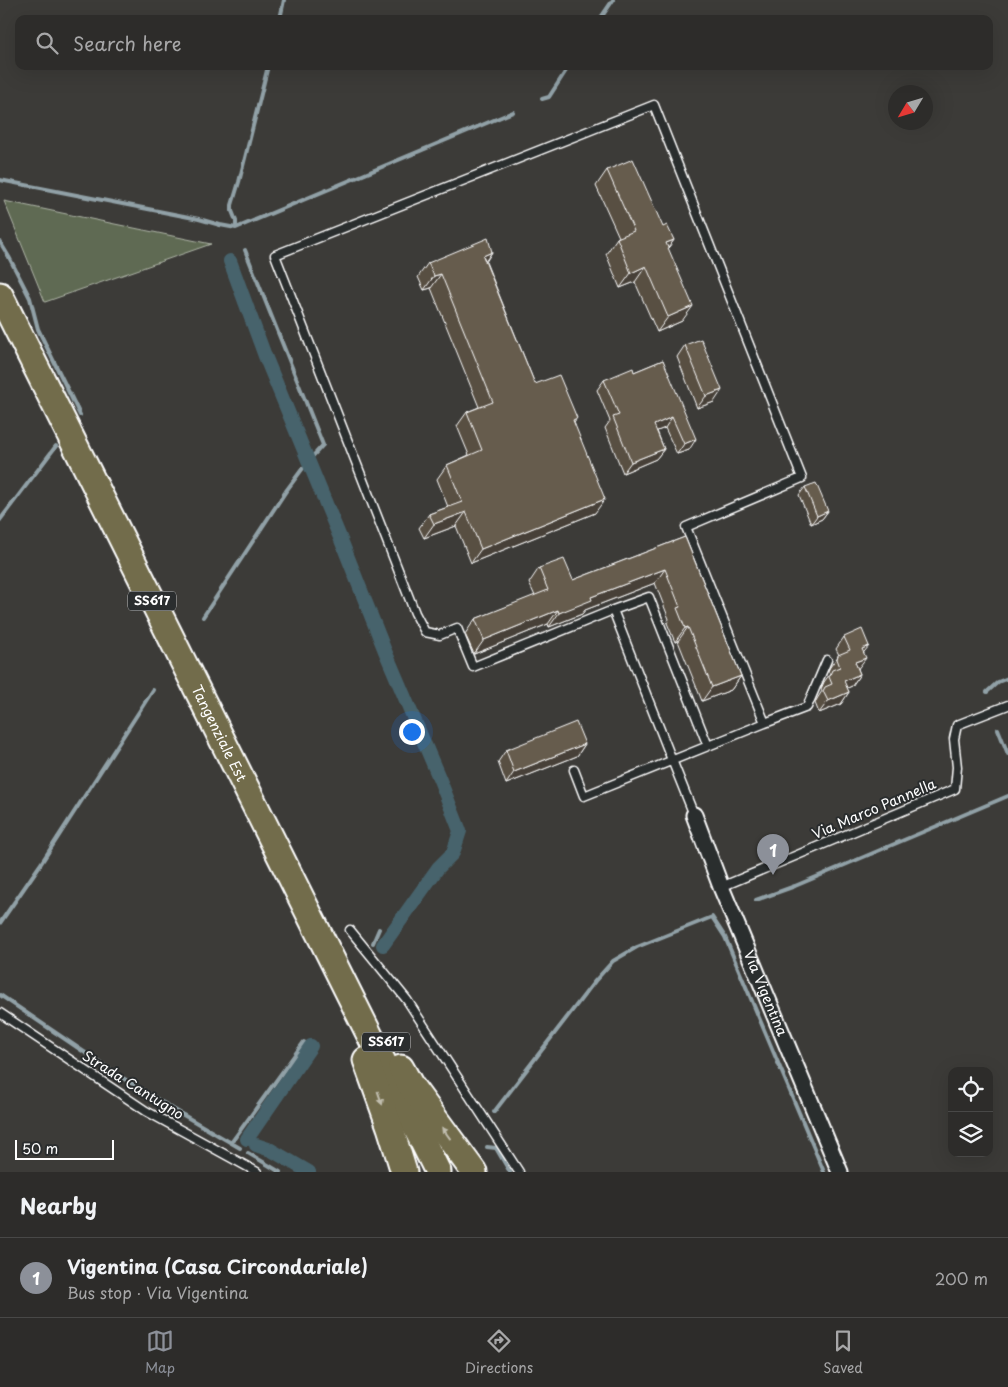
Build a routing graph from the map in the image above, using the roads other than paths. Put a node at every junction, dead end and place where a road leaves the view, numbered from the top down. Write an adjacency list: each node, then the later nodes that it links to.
1 (0, 295): 11 (highway, Tangenziale Est / SS617)
2 (613, 610): 5 (lane); 6 (lane); 7 (lane)
3 (827, 660): 5 (lane)
4 (1008, 705): 10 (lane, Via Marco Pannella)
5 (765, 723): 6 (lane)
6 (708, 746): 7 (lane)
7 (672, 760): 8 (lane); 9 (lane)
8 (574, 770)
9 (694, 814): 10 (street, Via Vigentina)
10 (722, 887): 19 (street, Via Vigentina)
11 (305, 906): 15 (highway, SS617, one-way to 15); 16 (highway, Tangenziale Est / SS617); 17 (highway, SS617, one-way to 11)
12 (350, 930): 18 (lane)
13 (0, 1013): 14 (lane, Strada Cantugno)
14 (257, 1172)
15 (404, 1172)
16 (438, 1172)
17 (474, 1172)
18 (519, 1172)
19 (840, 1172)

